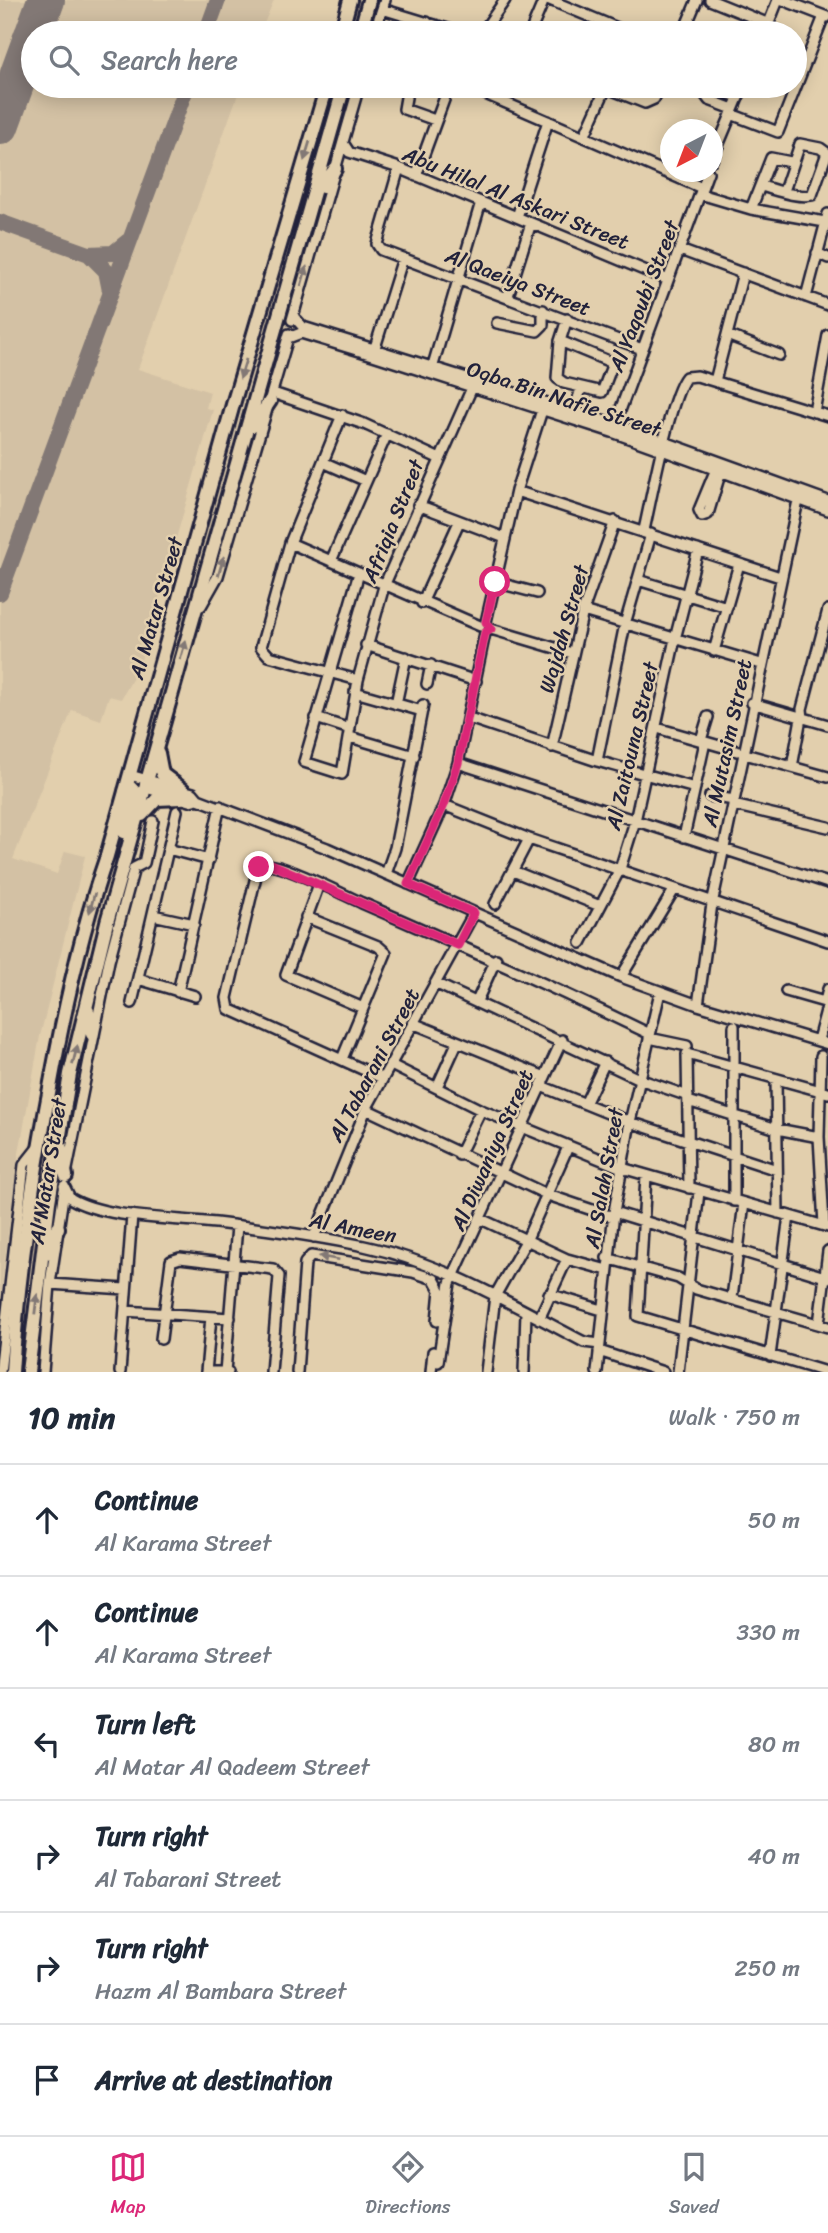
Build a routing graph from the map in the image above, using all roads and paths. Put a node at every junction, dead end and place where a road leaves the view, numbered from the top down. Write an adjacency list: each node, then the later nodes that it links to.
1 (350, 0): 11 (highway)
2 (367, 0): 12 (highway)
3 (505, 0): 15 (street)
4 (544, 0): 16 (street)
5 (550, 0): 17 (street)
6 (697, 0): 18 (street)
7 (710, 0): 19 (street)
8 (781, 0): 10 (street); 20 (street)
9 (383, 4): 13 (street); 14 (street)
10 (826, 17): 21 (street)
11 (344, 21)
12 (363, 21)
13 (378, 21)
14 (424, 21)
15 (490, 21)
16 (535, 21)
17 (600, 21)
18 (688, 21)
19 (751, 21)
20 (771, 21)
21 (807, 63)
22 (324, 98): 151 (highway, Al Matar Street, one-way to 151)
23 (341, 98): 51 (highway, Al Matar Street)
24 (356, 98): 39 (street, Al Matar Street)
25 (406, 98): 35 (street)
26 (444, 98): 35 (street)
27 (495, 98): 36 (street)
28 (600, 98): 38 (street)
29 (632, 98): 30 (street)
30 (654, 98)
31 (708, 98): 34 (street)
32 (738, 98): 34 (street)
33 (792, 98): 34 (street)
34 (732, 111): 37 (street)
35 (435, 120): 44 (street)
36 (548, 121): 38 (street); 52 (street)
37 (723, 133)
38 (584, 137): 47 (street)
39 (343, 143): 40 (street); 42 (street, Al Matar Street)
40 (349, 152): 42 (street); 43 (street, Abu Hilal Al Askari Street)
41 (791, 162): 46 (street); 48 (street); 48 (street)
42 (337, 163): 51 (highway); 66 (street, Al Matar Street, one-way to 42)
43 (399, 169): 44 (street, Abu Hilal Al Askari Street); 57 (street, Al Qaeiya Street)
44 (416, 176): 49 (street, Abu Hilal Al Askari Street)
45 (704, 182): 47 (street, Al Yaqoubi Street)
46 (760, 188): 48 (street); 50 (street)
47 (701, 191): 50 (street); 55 (street, Al Yaqoubi Street)
48 (784, 191)
49 (481, 202): 52 (street, Abu Hilal Al Askari Street); 60 (street)
50 (753, 209): 53 (street)
51 (307, 216): 89 (highway, Al Matar Street)
52 (517, 217): 54 (street, Abu Hilal Al Askari Street)
53 (827, 219): 56 (street)
54 (531, 223): 61 (street, Abu Hilal Al Askari Street); 62 (street)
55 (680, 250): 59 (street); 61 (street, Al Yaqoubi Street)
56 (817, 253): 58 (street); 63 (street)
57 (403, 258): 60 (street, Al Qaeiya Street); 74 (street)
58 (828, 258)
59 (743, 273): 63 (street); 69 (street)
60 (459, 278): 62 (street, Al Qaeiya Street); 76 (street)
61 (668, 280): 73 (street, Al Yaqoubi Street)
62 (508, 296): 65 (street, Al Qaeiya Street)
63 (806, 297): 64 (street)
64 (828, 306)
65 (543, 310): 67 (street, Al Qaeiya Street); 68 (street)
66 (293, 316): 71 (street, Al Matar Street); 74 (street, Oqba Bin Nafie Street)
67 (567, 319): 72 (street); 73 (street, Al Qaeiya Street)
68 (497, 323)
69 (727, 335): 75 (street); 77 (street)
70 (828, 335): 82 (street)
71 (288, 338): 74 (street, Oqba Bin Nafie Street); 80 (street, Al Matar Street)
72 (560, 341): 79 (street); 79 (street)
73 (642, 349): 86 (street, Al Yaqoubi Street)
74 (374, 352): 76 (street, Oqba Bin Nafie Street)
75 (779, 355)
76 (432, 370): 78 (street, Oqba Bin Nafie Street)
77 (715, 381): 82 (street); 88 (street)
78 (473, 384): 81 (street, Oqba Bin Nafie Street); 90 (street, Afriqia Street)
79 (581, 389): 84 (street)
80 (271, 397): 83 (street); 89 (highway); 118 (street, Al Matar Street, one-way to 80)
81 (543, 406): 84 (street, Oqba Bin Nafie Street); 93 (street)
82 (814, 412): 85 (street)
83 (342, 415): 87 (street); 91 (street)
84 (572, 415): 86 (street, Oqba Bin Nafie Street)
85 (828, 416)
86 (613, 428): 88 (street, Oqba Bin Nafie Street)
87 (387, 434): 90 (street); 92 (street)
88 (664, 446): 94 (street, Oqba Bin Nafie Street); 94 (street, Oqba Bin Nafie Street); 100 (street)
89 (239, 454): 118 (highway, Al Matar Street)
90 (438, 458): 96 (street, Afriqia Street)
91 (323, 462): 92 (street); 102 (street)
92 (366, 481): 104 (street)
93 (516, 491): 98 (street); 101 (street)
94 (800, 494): 95 (street, Oqba Bin Nafie Street); 97 (street, Oqba Bin Nafie Street); 107 (street, Al Mutasim Street)
95 (828, 501)
96 (418, 505): 99 (street); 110 (street, Afriqia Street)
97 (828, 510)
98 (615, 521): 100 (street); 116 (street, Wajdah Street)
99 (459, 522): 101 (street); 113 (street)
100 (648, 532): 103 (street); 108 (street)
101 (505, 538): 109 (street)
102 (290, 543): 104 (street); 127 (street)
103 (698, 550): 105 (street); 112 (street, Al Zaitouna Street)
104 (331, 561): 106 (street)
105 (740, 564): 107 (street); 114 (street)
106 (359, 573): 110 (street); 127 (street)
107 (780, 577): 125 (street, Al Mutasim Street)
108 (638, 580): 112 (street); 117 (street)
109 (495, 582): 111 (street); 119 (street)
110 (384, 586): 113 (street); 121 (street, Afriqia Street)
111 (537, 593)
112 (686, 595): 114 (street); 120 (street, Al Zaitouna Street)
113 (422, 603): 119 (street)
114 (727, 607): 122 (street)
115 (828, 610): 137 (street)
116 (583, 611): 117 (street); 123 (street, Wajdah Street)
117 (625, 624): 120 (street); 146 (street)
118 (190, 625): 141 (highway, Al Matar Street, one-way to 118)
119 (485, 628): 123 (street); 129 (street)
120 (675, 639): 122 (street); 139 (street, Al Zaitouna Street)
121 (366, 645): 124 (street); 128 (street, Afriqia Street)
122 (714, 651): 125 (street)
123 (572, 653): 143 (street, Wajdah Street)
124 (406, 657): 126 (street); 133 (street)
125 (761, 664): 132 (street, Al Mutasim Street)
126 (430, 665): 129 (street); 130 (street)
127 (330, 672): 128 (street); 135 (street)
128 (358, 680): 131 (street, Afriqia Street)
129 (475, 681): 136 (street)
130 (427, 684)
131 (355, 692): 133 (street); 140 (street, Afriqia Street)
132 (752, 703): 137 (street); 144 (street, Al Mutasim Street)
133 (396, 704): 145 (street)
134 (708, 717): 142 (street)
135 (316, 718): 140 (street); 140 (street, Afriqia Street)
136 (469, 718): 143 (street); 147 (street)
137 (802, 718): 138 (street); 148 (street)
138 (828, 725)
139 (657, 728): 142 (street); 149 (street, Al Zaitouna Street)
140 (350, 733): 145 (street)
141 (158, 740): 151 (highway, Al Matar Street); 154 (highway)
142 (703, 741): 144 (street); 152 (street)
143 (552, 747): 146 (street)
144 (741, 753): 148 (street); 156 (street, Al Mutasim Street)
145 (414, 756): 171 (street)
146 (597, 761): 149 (street)
147 (458, 763): 157 (street); 161 (street)
148 (792, 767): 150 (street)
149 (646, 775): 152 (street); 161 (street, Al Zaitouna Street)
150 (828, 778)
151 (140, 780): 153 (highway, Al Matar Street); 154 (street); 163 (highway, Al Matar Street)
152 (695, 788): 164 (street)
153 (125, 791): 182 (highway); 233 (highway, Al Matar Street, one-way to 233)
154 (182, 794): 158 (street); 163 (highway)
155 (710, 796): 156 (street)
156 (733, 802): 162 (street); 167 (street, Al Mutasim Street)
157 (444, 805): 165 (street); 174 (street)
158 (220, 806): 168 (street); 171 (street)
159 (177, 811): 166 (street)
160 (153, 821): 204 (street, Al Matar Street)
161 (635, 821): 164 (street); 169 (street, Al Zaitouna Street)
162 (828, 827)
163 (134, 828): 182 (highway, Al Matar Street)
164 (684, 837): 167 (street)
165 (528, 839): 169 (street); 170 (street)
166 (168, 849): 168 (street); 180 (street)
167 (722, 851): 172 (street); 177 (street, Al Mutasim Street)
168 (209, 860): 183 (street)
169 (620, 869): 175 (street); 178 (street, Al Zaitouna Street)
170 (513, 871): 176 (street); 178 (street)
171 (386, 874): 174 (street)
172 (828, 883)
173 (319, 884): 181 (street); 186 (street); 212 (street)
174 (408, 884): 179 (street)
175 (674, 890): 177 (street); 188 (street)
176 (495, 904)
177 (712, 904): 184 (street); 200 (street, Al Mutasim Street)
178 (600, 906): 185 (street, Al Zaitouna Street)
179 (474, 913): 186 (street, Al Tabarani Street); 188 (street)
180 (153, 915): 183 (street); 189 (street)
181 (306, 917): 201 (street); 201 (street)
182 (107, 922): 199 (highway, Al Matar Street)
183 (194, 924): 193 (street)
184 (828, 942)
185 (581, 943)
186 (458, 945): 187 (street); 190 (street, Al Tabarani Street)
187 (496, 960): 196 (street); 205 (street)
188 (621, 977): 194 (street)
189 (138, 979): 193 (street); 197 (street)
190 (437, 984): 196 (street); 202 (street, Al Tabarani Street)
191 (828, 989): 198 (street)
192 (786, 991): 198 (street)
193 (178, 992): 195 (street)
194 (660, 992): 200 (street); 205 (street, Al Salah Street)
195 (195, 996)
196 (477, 1001): 206 (street)
197 (132, 1003)
198 (827, 1003): 207 (street)
199 (88, 1004): 204 (highway); 231 (highway, Al Matar Street, one-way to 199)
200 (698, 1005): 207 (street)
201 (363, 1008): 212 (street)
202 (415, 1024): 208 (street); 214 (street, Al Tabarani Street)
203 (734, 1026): 215 (street)
204 (92, 1034): 241 (street, Al Matar Street)
205 (650, 1036): 210 (street); 217 (street, Al Salah Street)
206 (562, 1040): 213 (street); 219 (street, Al Diwaniya Street)
207 (818, 1040): 209 (street)
208 (457, 1043): 219 (street); 220 (street)
209 (828, 1044)
210 (687, 1050): 215 (street); 222 (street)
211 (821, 1056): 221 (street)
212 (342, 1059): 216 (street)
213 (605, 1062): 217 (street); 223 (street)
214 (390, 1065): 216 (street, Al Tabarani Street); 220 (street)
215 (734, 1067): 218 (street); 226 (street)
216 (383, 1078): 224 (street, Al Tabarani Street)
217 (639, 1079): 222 (street); 227 (street, Al Salah Street)
218 (776, 1079): 221 (street); 229 (street)
219 (543, 1082): 223 (street); 228 (street, Al Diwaniya Street)
220 (437, 1087): 225 (street)
221 (824, 1092): 230 (street)
222 (688, 1098): 226 (street); 232 (street)
223 (585, 1104): 227 (street)
224 (366, 1109): 235 (street); 259 (street, Al Tabarani Street)
225 (481, 1110): 228 (street); 235 (street)
226 (734, 1116): 229 (street); 236 (street)
227 (630, 1122): 232 (street); 237 (street, Al Salah Street)
228 (522, 1127): 234 (street); 239 (street, Al Diwaniya Street)
229 (777, 1129): 230 (street); 238 (street)
230 (819, 1137): 242 (street)
231 (59, 1141): 241 (highway); 269 (highway, Al Matar Street)
232 (688, 1142): 236 (street); 243 (street)
233 (39, 1146): 297 (street, Al Matar Street); 298 (highway, Al Matar Street)
234 (568, 1147): 237 (street); 245 (street)
235 (459, 1154): 239 (street)
236 (734, 1157): 238 (street); 246 (street)
237 (622, 1168): 240 (street); 252 (street, Al Salah Street)
238 (777, 1170): 250 (street)
239 (501, 1174): 245 (street); 254 (street, Al Diwaniya Street)
240 (646, 1176): 243 (street); 255 (street)
241 (65, 1181): 248 (street); 249 (street, Al Matar Street)
242 (825, 1185): 257 (street)
243 (689, 1188): 244 (street)
244 (699, 1192): 246 (street); 260 (street)
245 (548, 1195): 252 (street); 261 (street)
246 (734, 1201): 247 (street)
247 (744, 1203): 250 (street); 263 (street)
248 (81, 1204): 249 (street, Al Ameen); 251 (street, Al Ameen)
249 (61, 1210): 258 (street, Al Matar Street)
250 (778, 1213): 253 (street)
251 (132, 1215): 256 (street, Al Ameen); 277 (street)
252 (613, 1215): 255 (street); 265 (street, Al Salah Street)
253 (789, 1216): 257 (street); 267 (street)
254 (481, 1219): 261 (street); 273 (street, Al Diwaniya Street)
255 (645, 1224): 260 (street); 272 (street)
256 (237, 1226): 259 (street, Al Ameen); 268 (street)
257 (826, 1226)
258 (58, 1228): 269 (highway); 276 (street, Al Matar Street)
259 (314, 1237): 262 (street, Al Ameen)
260 (694, 1237): 263 (street); 275 (street)
261 (526, 1241): 266 (street); 279 (street)
262 (378, 1249): 270 (street); 273 (street, Al Ameen)
263 (739, 1250): 267 (street); 280 (street)
264 (828, 1251): 274 (street)
265 (607, 1258): 271 (street, Al Salah Street); 272 (street)
266 (567, 1259): 271 (street); 278 (street)
267 (782, 1263): 274 (street); 283 (street)
268 (234, 1264): 285 (street); 287 (street); 303 (street)
269 (41, 1266): 299 (highway, Al Matar Street, one-way to 269)
270 (376, 1266): 304 (street, one-way to 304); 305 (street)
271 (607, 1270): 281 (street, Al Salah Street)
272 (642, 1270): 275 (street); 290 (street)
273 (454, 1275): 279 (street, Al Ameen); 294 (street, Al Diwaniya Street)
274 (826, 1278): 289 (street)
275 (688, 1283): 280 (street); 290 (street)
276 (50, 1284): 277 (street); 300 (street, Al Matar Street)
277 (125, 1289): 282 (street)
278 (549, 1294): 281 (street); 288 (street)
279 (495, 1296): 284 (street, Al Ameen); 306 (street)
280 (732, 1298): 283 (street)
281 (602, 1310): 292 (street, Al Salah Street)
282 (125, 1311): 285 (street); 301 (street)
283 (776, 1311): 289 (street); 293 (street)
284 (526, 1312): 288 (street, Al Ameen); 307 (street)
285 (163, 1313): 286 (street); 291 (street)
286 (211, 1317): 287 (street); 302 (street)
287 (230, 1318): 302 (street)
288 (539, 1319): 292 (street, Al Ameen)
289 (823, 1325)
290 (684, 1330): 293 (street); 310 (street)
291 (161, 1339)
292 (599, 1348): 295 (street, Al Ameen); 308 (street, Al Salah Street)
293 (770, 1356): 296 (street)
294 (438, 1362)
295 (634, 1368): 309 (street, Al Ameen)
296 (819, 1371)
297 (0, 1372)
298 (12, 1372)
299 (28, 1372)
300 (43, 1372)
301 (120, 1372)
302 (227, 1372)
303 (271, 1372)
304 (297, 1372)
305 (431, 1372)
306 (486, 1372)
307 (524, 1372)
308 (597, 1372)
309 (663, 1372)
310 (678, 1372)

